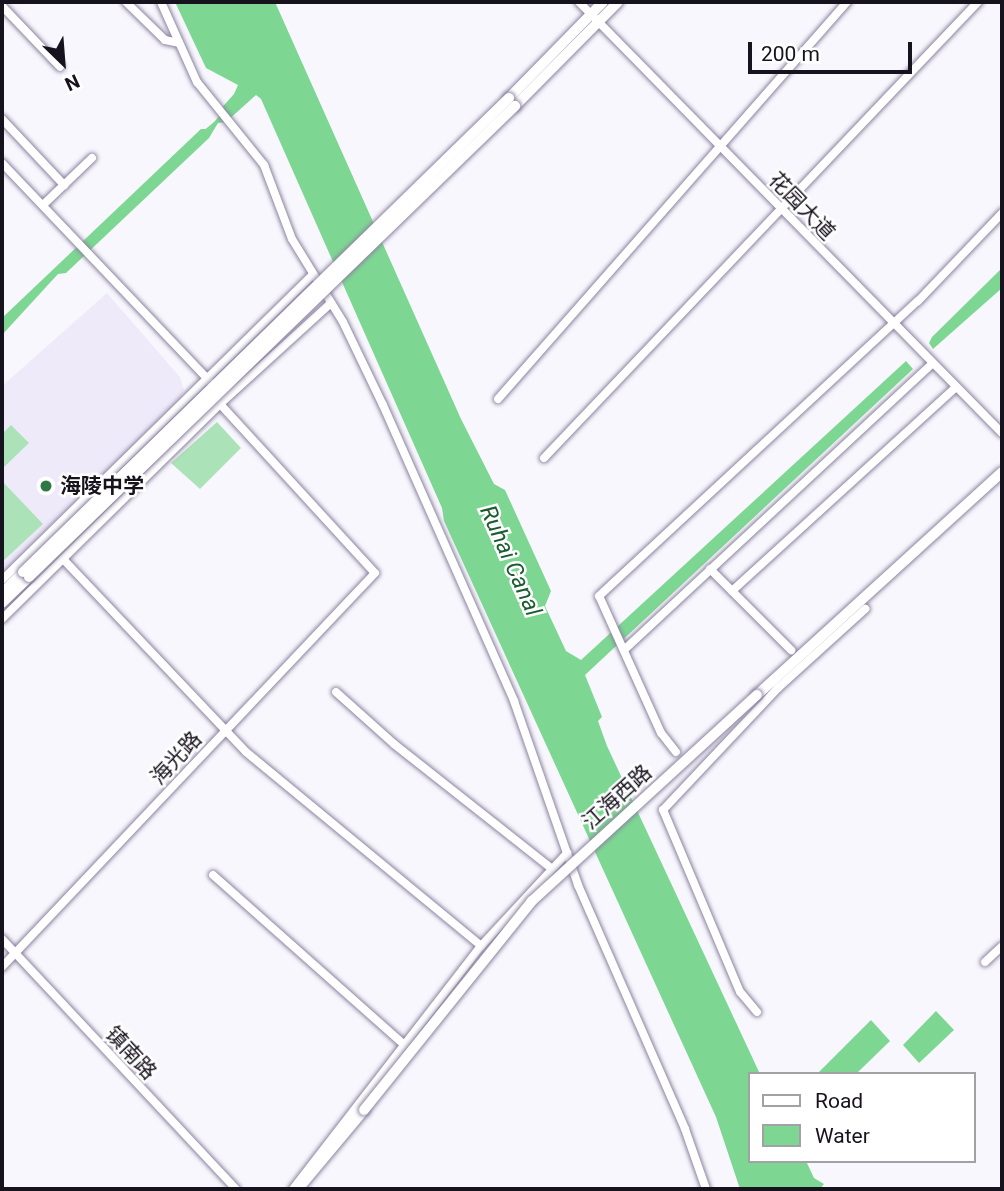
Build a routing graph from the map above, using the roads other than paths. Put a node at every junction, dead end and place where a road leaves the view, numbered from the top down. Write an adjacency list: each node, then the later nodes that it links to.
1 (126, 2): 10 (street)
2 (161, 2): 10 (street)
3 (579, 2): 9 (street, 花园大道)
4 (603, 2): 9 (main road)
5 (618, 2): 9 (main road)
6 (848, 2): 13 (street)
7 (978, 2): 18 (street)
8 (4, 6): 11 (street)
9 (594, 18): 13 (street, 花园大道); 33 (main road, bridge)
10 (179, 43): 20 (street)
11 (60, 67)
12 (2, 119): 16 (street)
13 (719, 146): 18 (street, 花园大道); 26 (street)
14 (92, 158): 16 (street)
15 (2, 163): 17 (street)
16 (64, 185): 17 (street)
17 (43, 205): 24 (street)
18 (778, 208): 22 (street, 花园大道); 29 (street)
19 (1002, 214): 22 (street)
20 (312, 275): 21 (street); 24 (street)
21 (331, 303): 27 (street); 45 (street)
22 (893, 324): 23 (street, 花园大道); 40 (street)
23 (933, 364): 25 (street, 花园大道); 32 (street)
24 (209, 380): 27 (street); 34 (street)
25 (956, 387): 28 (street, 花园大道); 35 (street)
26 (499, 399)
27 (220, 404): 31 (street); 43 (street, 海光路)
28 (1002, 433)
29 (544, 458)
30 (1002, 472): 58 (main road, 江海西路, bridge)
31 (63, 559): 39 (street); 43 (street)
32 (710, 569): 35 (street); 40 (street)
33 (26, 574): 36 (main road); 37 (main road)
34 (2, 580)
35 (732, 591): 41 (street)
36 (2, 593)
37 (2, 603)
38 (865, 609): 54 (street)
39 (2, 619)
40 (622, 646): 44 (street)
41 (791, 650)
42 (336, 692): 46 (street)
43 (225, 732): 49 (street); 51 (street, 海光路)
44 (676, 752)
45 (567, 853): 46 (street); 59 (street)
46 (550, 867): 49 (street)
47 (213, 875): 55 (street)
48 (2, 939): 51 (street, 镇南路)
49 (481, 946): 55 (street)
50 (1002, 946): 52 (street)
51 (16, 954): 53 (street, 海光路); 56 (street, 镇南路)
52 (985, 962)
53 (2, 967)
54 (757, 1012)
55 (402, 1043): 57 (street)
56 (236, 1189)
57 (293, 1189)
58 (298, 1189)
59 (706, 1189)

